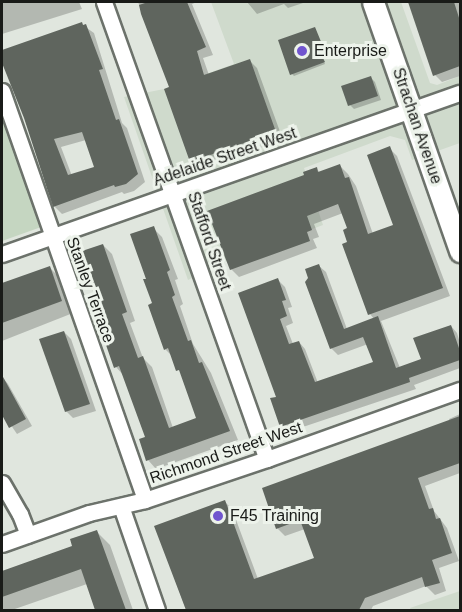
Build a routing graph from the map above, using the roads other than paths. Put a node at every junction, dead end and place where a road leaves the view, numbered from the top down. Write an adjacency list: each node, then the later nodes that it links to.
1 (104, 2): 6 (street, Stafford Street)
2 (373, 2): 5 (street, Strachan Avenue)
3 (2, 91): 7 (street, Stanley Terrace)
4 (460, 93): 5 (street, Adelaide Street West)
5 (411, 111): 6 (street, Adelaide Street West); 8 (street, Strachan Avenue)
6 (173, 195): 7 (street, Adelaide Street West); 11 (street, Stafford Street)
7 (51, 238): 9 (street, Adelaide Street West); 13 (street, Stanley Terrace)
8 (460, 251)
9 (2, 255)
10 (460, 390): 11 (street, Richmond Street West)
11 (267, 459): 13 (street, Richmond Street West)
12 (2, 483): 15 (street)
13 (145, 500): 14 (street, Richmond Street West)
14 (121, 506): 15 (street, Richmond Street West); 17 (street)
15 (28, 535): 16 (street, Richmond Street West)
16 (2, 544)
17 (157, 610)

